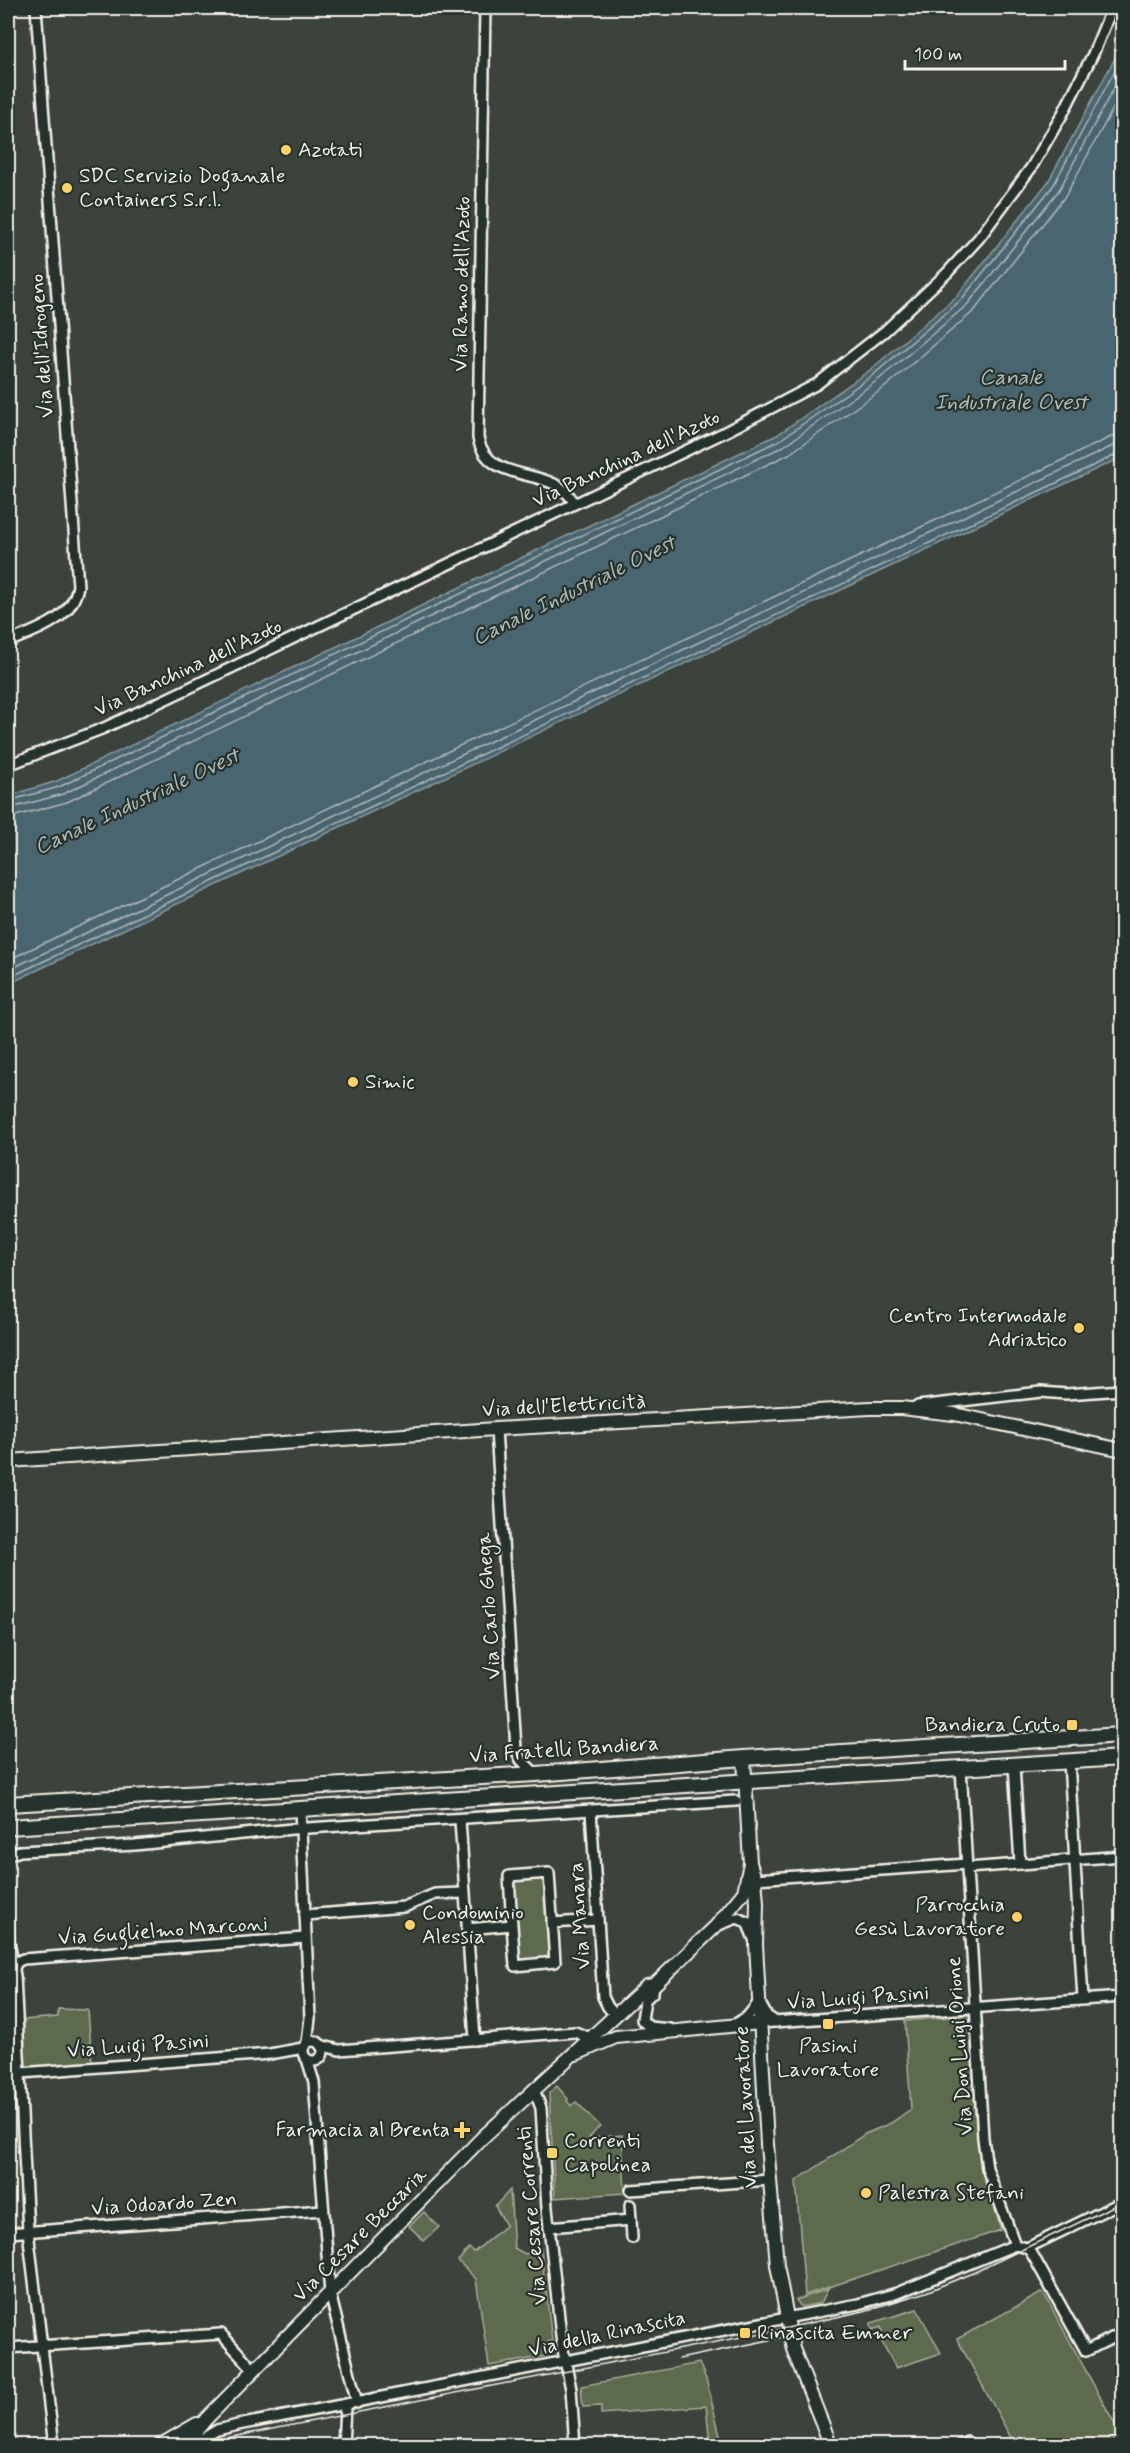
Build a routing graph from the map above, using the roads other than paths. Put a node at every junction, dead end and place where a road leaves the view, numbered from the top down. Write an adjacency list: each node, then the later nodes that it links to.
1 (36, 8): 5 (street, Via dell'Idrogeno)
2 (485, 8): 4 (street, Via Ramo dell'Azoto)
3 (1112, 8): 4 (street, Via Banchina dell'Azoto)
4 (574, 503): 6 (street, Via Banchina dell'Azoto)
5 (8, 642)
6 (8, 765)
7 (1122, 1390): 8 (street, Via dell'Elettricità)
8 (901, 1408): 9 (street, Via dell'Elettricità); 10 (street)
9 (496, 1429): 11 (street, Via dell'Elettricità); 18 (street, Via Carlo Ghega)
10 (1122, 1450)
11 (8, 1461)
12 (1122, 1735): 13 (main road, Via Fratelli Bandiera)
13 (744, 1758): 18 (main road, Via Fratelli Bandiera); 19 (street, Via del Lavoratore)
14 (1122, 1758): 15 (main road, Via Fratelli Bandiera)
15 (1069, 1761): 16 (main road, Via Fratelli Bandiera); 29 (street)
16 (1014, 1765): 17 (main road, Via Fratelli Bandiera); 31 (street)
17 (961, 1768): 19 (main road, Via Fratelli Bandiera); 32 (street, Via Don Luigi Orione)
18 (536, 1774): 21 (main road, Via Fratelli Bandiera)
19 (746, 1782): 22 (main road, Via Fratelli Bandiera); 30 (street, Via del Lavoratore)
20 (736, 1801): 23 (street)
21 (8, 1804)
22 (300, 1809): 25 (main road, Via Fratelli Bandiera); 26 (street)
23 (591, 1811): 24 (street); 37 (street, Via Manara)
24 (460, 1820): 26 (street); 34 (street)
25 (8, 1827)
26 (300, 1829): 27 (street); 35 (street)
27 (8, 1855)
28 (1122, 1856): 29 (street)
29 (1074, 1861): 31 (street); 49 (street)
30 (750, 1863): 33 (street, Via del Lavoratore); 40 (street, Via Cesare Beccaria)
31 (1020, 1864): 32 (street)
32 (967, 1866): 33 (street); 51 (street, Via Don Luigi Orione)
33 (755, 1878): 43 (street, Via del Lavoratore)
34 (464, 1893): 35 (street); 41 (street)
35 (305, 1915): 42 (street)
36 (8, 1920): 44 (street)
37 (598, 1920): 38 (street); 52 (street, Via Manara)
38 (552, 1923): 39 (street); 39 (street)
39 (512, 1925): 41 (street)
40 (716, 1926): 43 (street); 47 (street, Via Cesare Beccaria)
41 (467, 1929): 58 (street)
42 (305, 1938): 45 (street, Via Guglielmo Marconi); 59 (street)
43 (756, 1944): 50 (street, Via del Lavoratore)
44 (10, 1947): 45 (street); 46 (street)
45 (22, 1959): 46 (street)
46 (14, 1968): 63 (street)
47 (654, 1985): 52 (street, Via Cesare Beccaria); 56 (street)
48 (1122, 1997): 49 (street, Via Luigi Pasini)
49 (1083, 1999): 51 (street, Via Luigi Pasini)
50 (759, 2002): 53 (street, Via Luigi Pasini); 54 (street, Via del Lavoratore); 55 (street)
51 (974, 2007): 53 (street, Via Luigi Pasini); 77 (street, Via Don Luigi Orione)
52 (615, 2015): 57 (street, Via Cesare Beccaria)
53 (776, 2022): 54 (street, Via Luigi Pasini)
54 (760, 2023): 55 (street, Via Cesare Beccaria); 67 (street, Via del Lavoratore)
55 (734, 2024): 56 (street, Via Cesare Beccaria)
56 (674, 2030): 61 (street, Via Cesare Beccaria)
57 (590, 2038): 58 (street, Via Luigi Pasini); 61 (street, Via Cesare Beccaria)
58 (475, 2040): 60 (street, Via Luigi Pasini)
59 (310, 2049): 60 (street, Via Luigi Pasini); 62 (street); 62 (street); 63 (street, Via Luigi Pasini); 65 (street)
60 (339, 2050): 62 (street, Via Luigi Pasini)
61 (570, 2057): 66 (street, Via Cesare Beccaria)
62 (320, 2058): 65 (street)
63 (19, 2073): 64 (street, Via Luigi Pasini); 74 (street)
64 (8, 2074)
65 (314, 2082): 71 (street)
66 (534, 2090): 73 (street, Via Cesare Correnti); 79 (street, Via Cesare Beccaria)
67 (770, 2180): 68 (street); 80 (street, Via del Lavoratore)
68 (631, 2190)
69 (1122, 2202): 78 (street)
70 (630, 2205): 72 (street)
71 (323, 2210): 74 (street, Via Odoardo Zen); 79 (street)
72 (631, 2220): 73 (street); 76 (street)
73 (549, 2227): 84 (street, Via Cesare Correnti)
74 (28, 2232): 75 (street, Via Odoardo Zen); 82 (street)
75 (8, 2233)
76 (632, 2238)
77 (1016, 2245): 78 (street); 80 (street, Via della Rinascita)
78 (1029, 2250): 81 (street)
79 (330, 2293): 85 (street, Via Cesare Beccaria); 86 (street)
80 (785, 2317): 84 (street, Via della Rinascita); 95 (street, Via del Lavoratore)
81 (1122, 2333)
82 (42, 2345): 83 (street); 85 (street); 89 (street)
83 (8, 2348)
84 (565, 2363): 86 (street, Via della Rinascita); 94 (street, Via Cesare Correnti)
85 (254, 2370): 88 (street, Via Cesare Beccaria)
86 (357, 2403): 87 (street, Via della Rinascita)
87 (345, 2406): 92 (street, Via della Rinascita); 93 (street)
88 (206, 2419): 90 (street); 91 (street, Via Cesare Beccaria)
89 (54, 2445)
90 (159, 2445)
91 (184, 2445)
92 (190, 2445)
93 (343, 2445)
94 (574, 2445)
95 (831, 2445)

